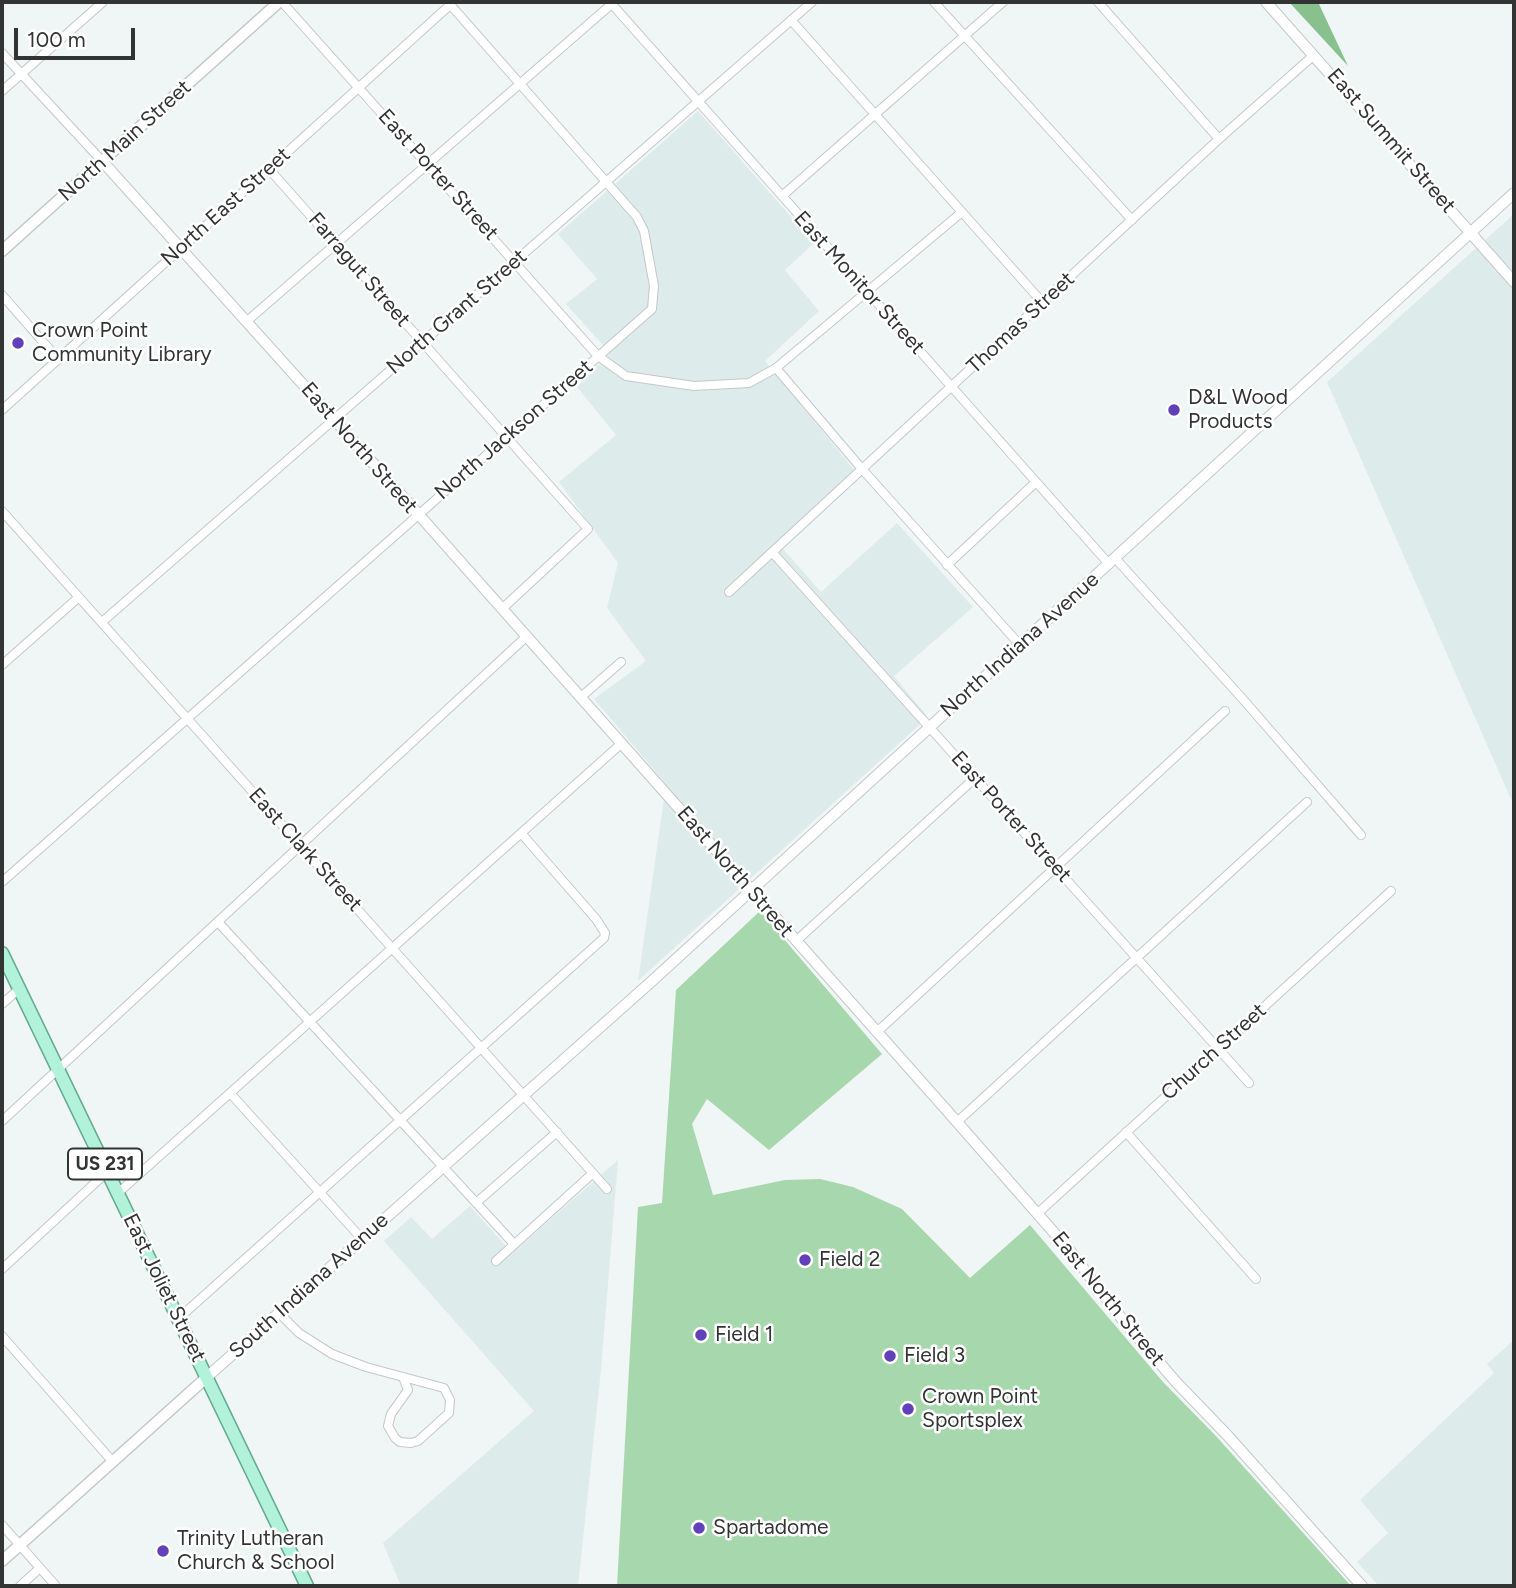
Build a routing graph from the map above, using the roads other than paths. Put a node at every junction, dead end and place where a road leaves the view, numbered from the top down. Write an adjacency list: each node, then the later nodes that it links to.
1 (103, 2): 14 (street)
2 (281, 2): 16 (street, East Porter Street); 21 (main road, North Main Street)
3 (612, 2): 15 (street); 18 (street, East Monitor Street)
4 (812, 2): 10 (street, North Grant Street)
5 (934, 2): 11 (street)
6 (1003, 2): 11 (street)
7 (1098, 2): 20 (street)
8 (1266, 2): 13 (street, East Summit Street)
9 (449, 3): 15 (street); 16 (street, North East Street)
10 (790, 20): 18 (street, North Grant Street); 19 (street)
11 (964, 35): 19 (street); 28 (street)
12 (2, 53): 14 (street)
13 (1314, 55): 20 (street, Thomas Street); 29 (street, East Summit Street)
14 (20, 74): 17 (street); 21 (street)
15 (520, 84): 22 (street); 24 (street)
16 (359, 87): 22 (street, East Porter Street); 23 (street, North East Street)
17 (2, 91)
18 (698, 101): 24 (street, North Grant Street); 26 (street, East Monitor Street)
19 (875, 115): 26 (street); 27 (street)
20 (1219, 139): 28 (street, Thomas Street)
21 (103, 162): 31 (street, East North Street); 32 (main road, North Main Street)
22 (428, 164): 30 (street); 33 (street, East Porter Street)
23 (269, 169): 30 (street, Farragut Street); 31 (street, North East Street)
24 (606, 182): 33 (street, North Grant Street); 40 (street, North Jackson Street)
25 (1514, 193): 29 (street, North Indiana Avenue)
26 (782, 196): 35 (street, East Monitor Street)
27 (962, 212): 35 (street); 37 (street)
28 (1132, 220): 37 (street, Thomas Street)
29 (1471, 232): 34 (street, East Summit Street); 52 (street, North Indiana Avenue)
30 (336, 243): 38 (street); 39 (street, Farragut Street)
31 (180, 249): 38 (street, East North Street); 41 (street, North East Street)
32 (2, 251)
33 (515, 261): 39 (street, North Grant Street); 40 (street, East Porter Street)
34 (1514, 282)
35 (866, 290): 42 (street); 43 (street, East Monitor Street)
36 (2, 295): 41 (street)
37 (1042, 302): 43 (street, Thomas Street)
38 (246, 322): 45 (street, East North Street)
39 (422, 342): 45 (street, North Grant Street); 46 (street, Farragut Street)
40 (598, 356): 42 (street, East Porter Street); 46 (street, North Jackson Street)
41 (58, 359): 44 (street, North East Street)
42 (776, 368): 47 (street)
43 (952, 388): 47 (street, Thomas Street); 48 (street, East Monitor Street)
44 (2, 410)
45 (334, 419): 50 (street, East North Street); 57 (street, North Grant Street)
46 (506, 438): 50 (street, North Jackson Street); 56 (street, Farragut Street)
47 (862, 470): 51 (street, Thomas Street); 53 (street)
48 (1036, 482): 52 (street, East Monitor Street); 53 (street)
49 (2, 510): 55 (street, East Clark Street)
50 (418, 515): 56 (street, East North Street); 64 (street, North Jackson Street)
51 (772, 552): 54 (street, Thomas Street); 65 (street, East Porter Street)
52 (1112, 561): 59 (street, North Indiana Avenue); 70 (street, East Monitor Street)
53 (947, 565): 59 (street)
54 (729, 592)
55 (79, 597): 57 (street, East Clark Street); 61 (street)
56 (503, 608): 58 (street, East North Street)
57 (102, 622): 64 (street, East Clark Street)
58 (527, 636): 62 (street, East North Street); 71 (street)
59 (1020, 645): 65 (street, North Indiana Avenue)
60 (621, 662): 62 (street)
61 (2, 665)
62 (581, 697): 66 (street, East North Street)
63 (1225, 711): 72 (street)
64 (187, 718): 71 (street, East Clark Street); 73 (street, North Jackson Street)
65 (929, 728): 67 (street, East Porter Street); 74 (street, North Indiana Avenue)
66 (622, 743): 69 (street); 74 (street, East North Street)
67 (975, 778): 72 (street, East Porter Street); 77 (street)
68 (1307, 802): 80 (street)
69 (521, 833): 78 (street); 85 (street)
70 (1361, 835)
71 (301, 845): 76 (street); 78 (street, East Clark Street)
72 (1056, 868): 80 (street, East Porter Street); 84 (street)
73 (2, 883)
74 (751, 890): 77 (street, East North Street); 90 (street, North Indiana Avenue)
75 (1391, 891): 86 (street, Church Street)
76 (218, 922): 83 (street); 87 (street)
77 (796, 941): 84 (street, East North Street)
78 (392, 948): 83 (street); 85 (street, East Clark Street)
79 (2, 953): 81 (main road, East Joliet Street / US 231)
80 (1137, 957): 86 (street, East Porter Street); 93 (street)
81 (18, 990): 82 (street); 87 (main road, East Joliet Street / US 231)
82 (2, 1004)
83 (310, 1022): 89 (street); 92 (street)
84 (877, 1032): 93 (street, East North Street)
85 (482, 1048): 90 (street, East Clark Street); 92 (street)
86 (1217, 1049): 88 (street, East Porter Street); 95 (street, Church Street)
87 (58, 1069): 91 (street); 97 (main road, East Joliet Street / US 231)
88 (1249, 1083)
89 (230, 1093): 100 (street); 101 (street)
90 (524, 1095): 94 (street, East Clark Street); 96 (street, South Indiana Avenue)
91 (2, 1121)
92 (401, 1121): 96 (street); 101 (street)
93 (957, 1122): 103 (street, East North Street)
94 (557, 1132): 98 (street, East Clark Street); 102 (street)
95 (1126, 1132): 103 (street, Church Street); 108 (street)
96 (443, 1167): 102 (street); 104 (street, South Indiana Avenue)
97 (108, 1171): 100 (main road, East Joliet Street / US 231); 107 (street)
98 (593, 1173): 99 (street, East Clark Street); 105 (street)
99 (607, 1189)
100 (118, 1193): 110 (main road, East Joliet Street / US 231)
101 (320, 1193): 104 (street); 110 (street)
102 (476, 1203): 105 (street)
103 (1038, 1213): 123 (street, East North Street)
104 (362, 1239): 109 (street, South Indiana Avenue)
105 (514, 1244): 106 (street)
106 (496, 1261)
107 (2, 1269)
108 (1256, 1279)
109 (279, 1312): 112 (street, South Indiana Avenue); 113 (street)
110 (179, 1318): 112 (main road, East Joliet Street / US 231)
111 (2, 1336): 114 (street)
112 (207, 1377): 114 (main road, South Indiana Avenue); 122 (main road, East Joliet Street / US 231)
113 (403, 1377): 113 (street)
114 (113, 1462): 116 (main road, South Indiana Avenue)
115 (2, 1525): 116 (street)
116 (20, 1545): 117 (main road, South Indiana Avenue); 118 (street)
117 (2, 1561)
118 (40, 1568): 119 (street); 121 (street)
119 (31, 1583): 120 (street)
120 (20, 1586)
121 (56, 1586)
122 (307, 1586)
123 (1362, 1586)

